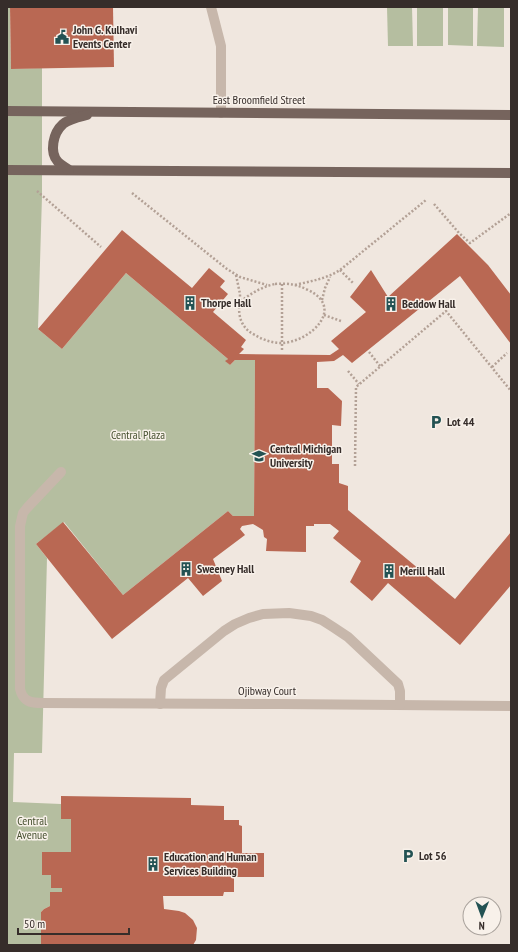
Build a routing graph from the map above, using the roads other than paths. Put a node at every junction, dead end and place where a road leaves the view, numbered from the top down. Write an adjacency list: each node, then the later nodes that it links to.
1 (211, 7): 4 (street)
2 (7, 111): 3 (main road, East Broomfield Street)
3 (105, 112): 4 (main road, East Broomfield Street); 7 (main road)
4 (221, 113): 5 (main road, East Broomfield Street)
5 (511, 115)
6 (7, 170): 7 (main road)
7 (69, 170): 8 (main road)
8 (511, 172)
9 (61, 472): 10 (street, Ojibway Court)
10 (160, 704): 11 (street, Ojibway Court); 11 (street)
11 (400, 705): 12 (street, Ojibway Court)
12 (511, 706)

